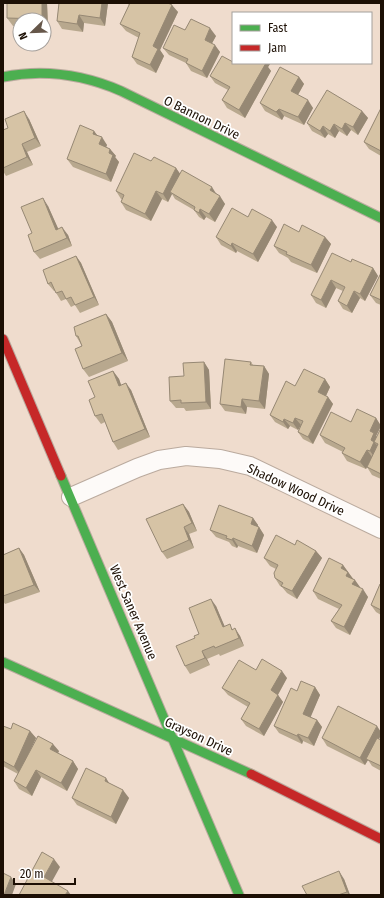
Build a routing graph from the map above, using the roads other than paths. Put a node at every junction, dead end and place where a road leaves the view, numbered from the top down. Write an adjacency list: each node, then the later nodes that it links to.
1 (3, 77): 2 (street, O Bannon Drive)
2 (381, 218)
3 (3, 339): 4 (street, West Saner Avenue)
4 (71, 497): 5 (street, Shadow Wood Drive); 7 (street, West Saner Avenue)
5 (381, 529)
6 (3, 662): 7 (street, Grayson Drive)
7 (172, 738): 8 (street, Grayson Drive); 9 (street, West Saner Avenue)
8 (381, 839)
9 (239, 895)

